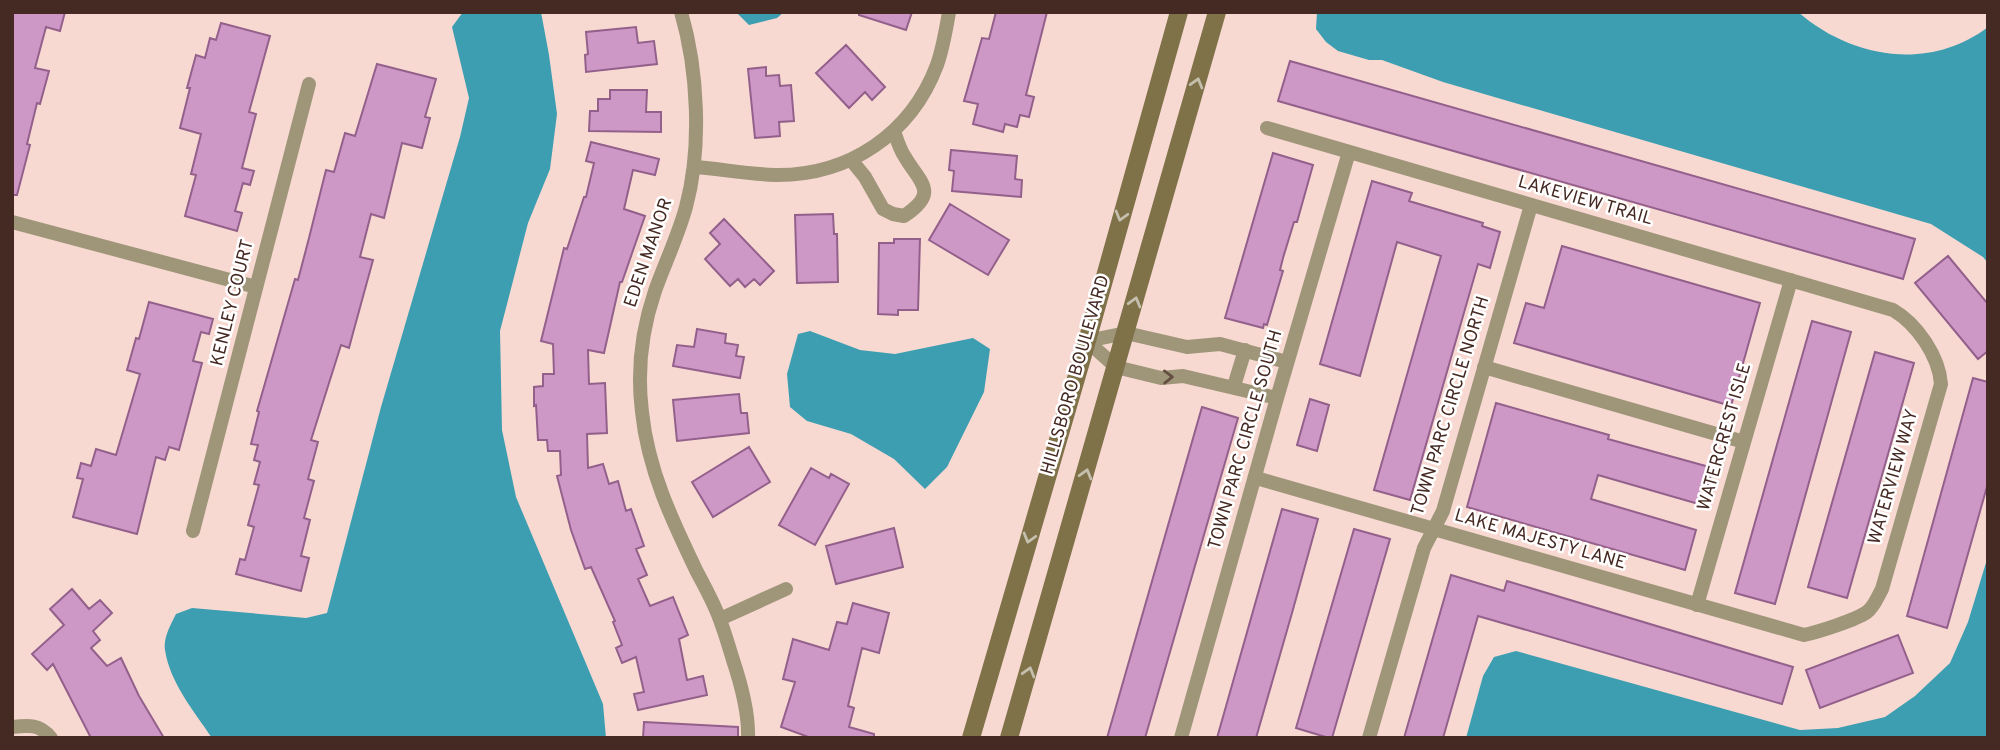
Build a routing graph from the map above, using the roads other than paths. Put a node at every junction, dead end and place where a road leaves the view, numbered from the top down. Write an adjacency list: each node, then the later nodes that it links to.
1 (681, 12): 10 (street, EDEN MANOR)
2 (949, 12): 7 (street)
3 (1179, 12): 17 (street, HILLSBORO BOULEVARD, one-way to 17)
4 (1217, 12): 16 (street, HILLSBORO BOULEVARD, one-way to 4)
5 (309, 84): 14 (street, KENLEY COURT)
6 (1267, 128): 8 (street, LAKEVIEW TRAIL)
7 (894, 131): 9 (street); 9 (street)
8 (1349, 152): 11 (street, LAKEVIEW TRAIL); 19 (street, TOWN PARC CIRCLE SOUTH)
9 (852, 161): 10 (street)
10 (695, 167): 30 (street, EDEN MANOR)
11 (1531, 205): 13 (street, LAKEVIEW TRAIL); 20 (street, TOWN PARC CIRCLE NORTH)
12 (12, 222): 14 (street)
13 (1791, 280): 15 (street, LAKEVIEW TRAIL); 24 (street, WATERCREST ISLE)
14 (256, 287): 27 (street, KENLEY COURT)
15 (1893, 310): 31 (street, WATERVIEW WAY)
16 (1126, 333): 17 (street); 18 (street); 21 (street, HILLSBORO BOULEVARD)
17 (1087, 341): 21 (street); 35 (street, HILLSBORO BOULEVARD, one-way to 35)
18 (1245, 350): 19 (street); 22 (street)
19 (1287, 362): 23 (street, TOWN PARC CIRCLE SOUTH)
20 (1484, 367): 24 (street); 26 (street, TOWN PARC CIRCLE NORTH)
21 (1116, 368): 22 (street, one-way to 22); 36 (street, HILLSBORO BOULEVARD, one-way to 21)
22 (1234, 386): 23 (street)
23 (1277, 398): 25 (street, TOWN PARC CIRCLE SOUTH)
24 (1744, 442): 29 (street, WATERCREST ISLE)
25 (1256, 478): 26 (street, LAKE MAJESTY LANE); 37 (street, TOWN PARC CIRCLE SOUTH)
26 (1433, 529): 29 (street, LAKE MAJESTY LANE); 38 (street, TOWN PARC CIRCLE NORTH)
27 (193, 531)
28 (786, 589): 30 (street)
29 (1697, 605): 31 (street, LAKE MAJESTY LANE)
30 (720, 618): 34 (street, EDEN MANOR)
31 (1815, 633)
32 (12, 727): 33 (street)
33 (51, 738)
34 (748, 738)
35 (971, 738)
36 (1009, 738)
37 (1181, 738)
38 (1369, 738)

